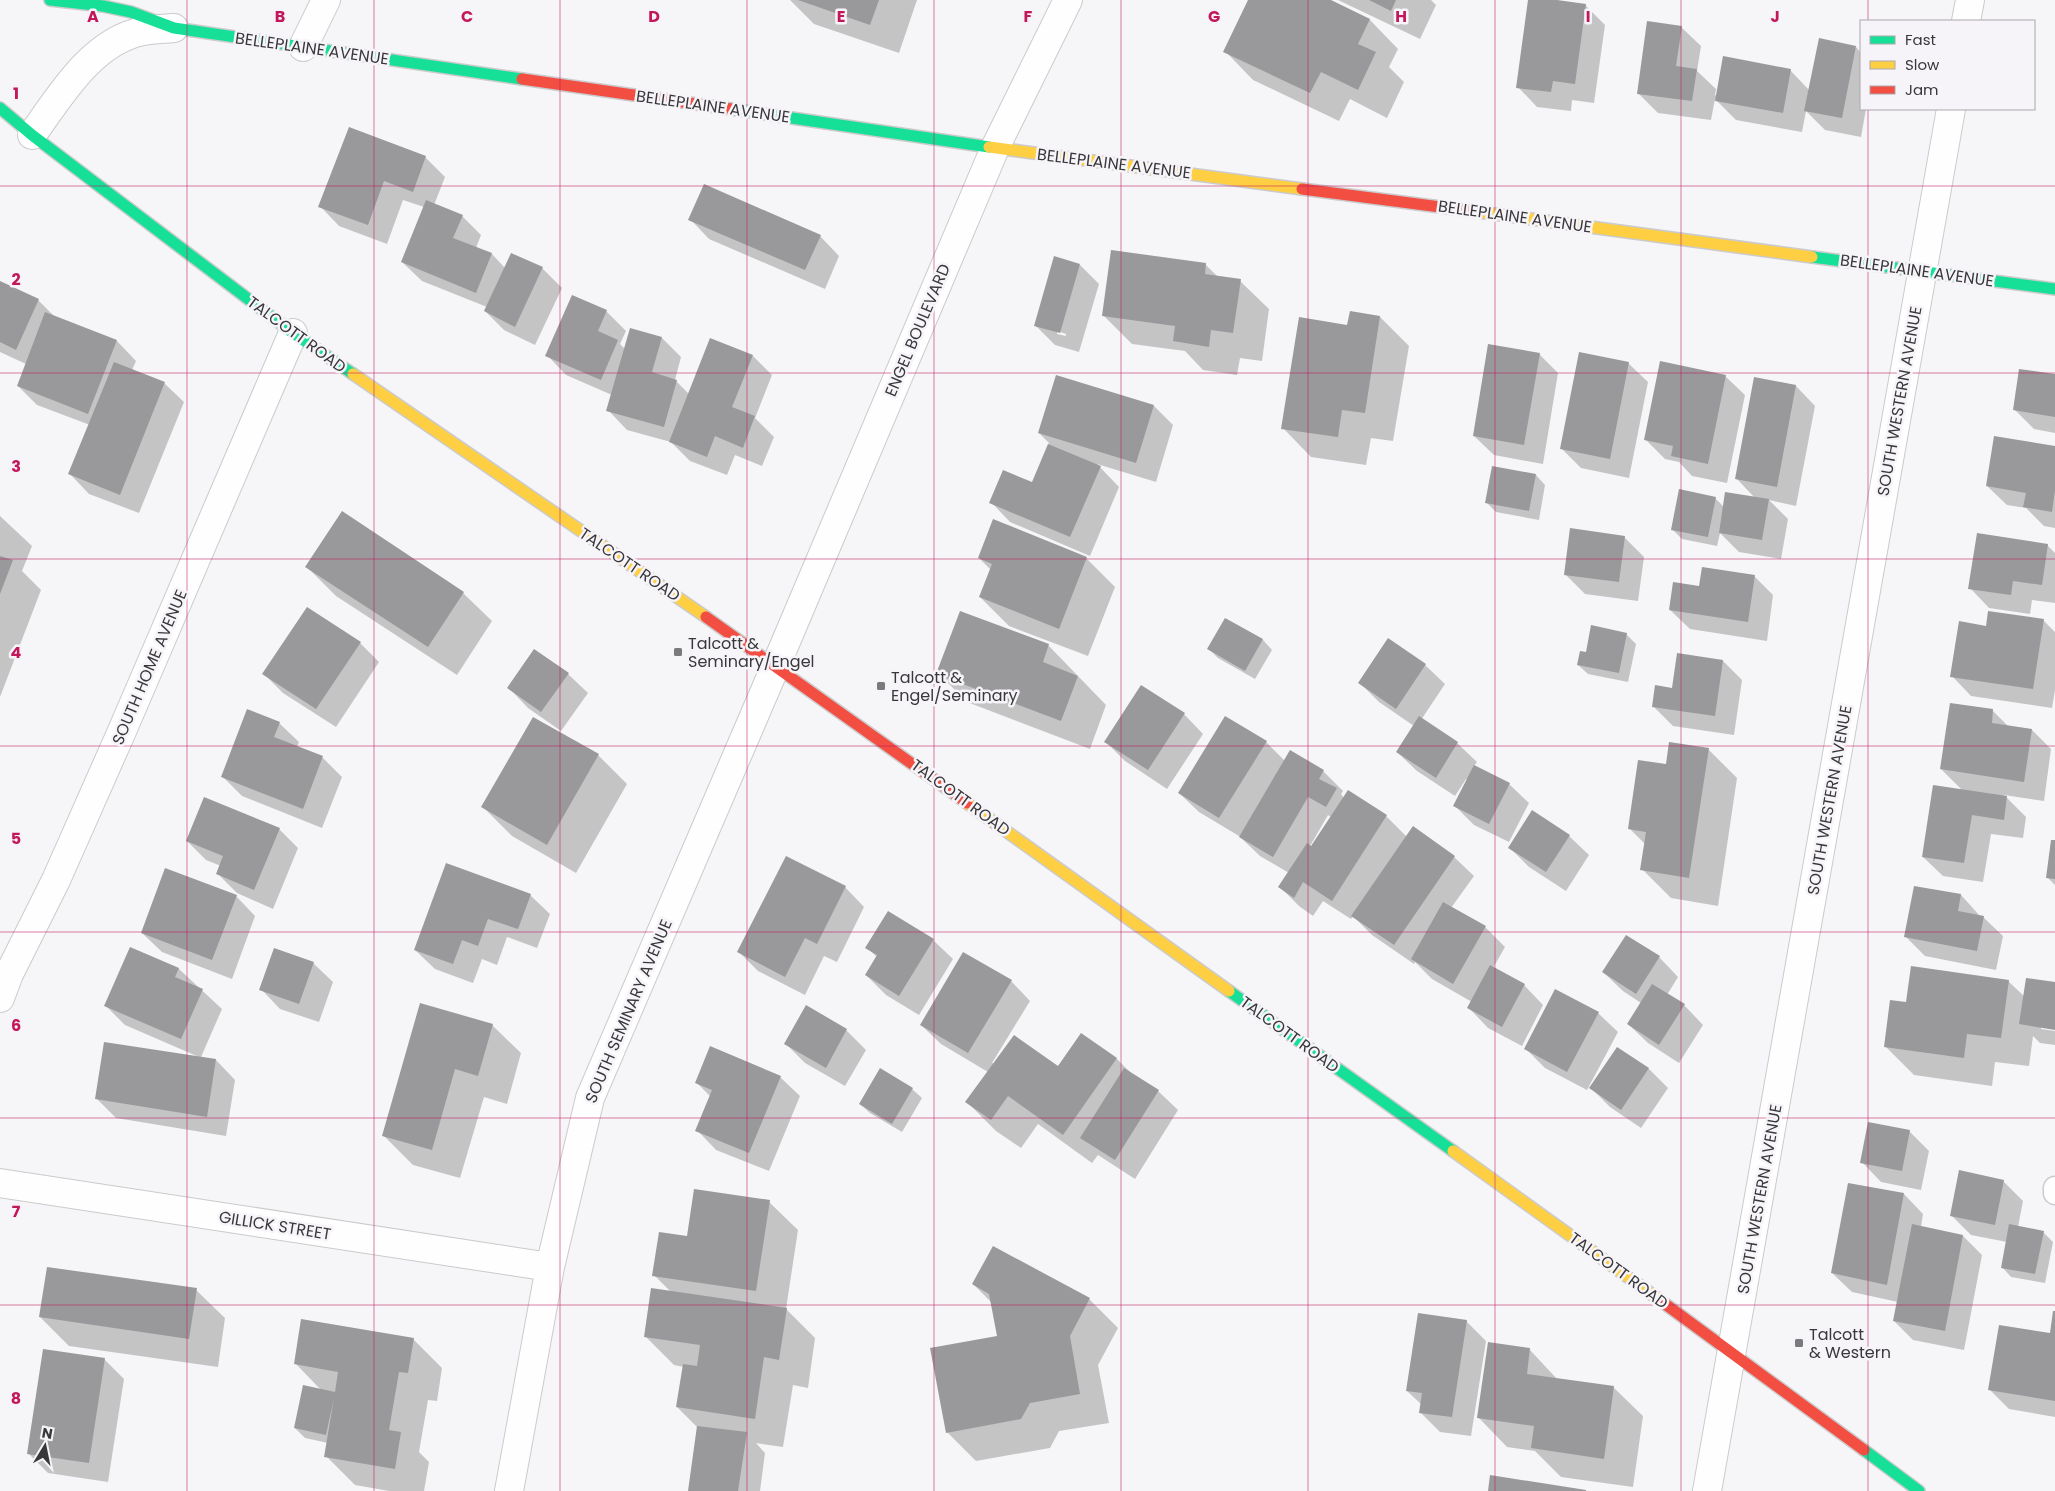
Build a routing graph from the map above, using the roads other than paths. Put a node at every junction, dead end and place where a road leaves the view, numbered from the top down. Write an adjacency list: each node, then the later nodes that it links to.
1 (50, 0): 6 (street, BELLEPLAINE AVENUE)
2 (326, 0): 7 (street)
3 (1068, 0): 11 (street, ENGEL BOULEVARD)
4 (1970, 0): 5 (street)
5 (1966, 20)
6 (174, 28): 7 (street, BELLEPLAINE AVENUE); 10 (street, BELLEPLAINE AVENUE)
7 (303, 47): 11 (street, BELLEPLAINE AVENUE)
8 (0, 108): 10 (street, TALCOTT ROAD)
9 (1951, 110): 12 (street, SOUTH WESTERN AVENUE)
10 (32, 135): 14 (street, TALCOTT ROAD)
11 (995, 148): 12 (street, BELLEPLAINE AVENUE); 15 (street, ENGEL BOULEVARD)
12 (1922, 270): 13 (street, BELLEPLAINE AVENUE); 21 (street, SOUTH WESTERN AVENUE)
13 (2055, 289)
14 (293, 333): 15 (street, TALCOTT ROAD); 16 (street, SOUTH HOME AVENUE)
15 (776, 665): 20 (street, SOUTH SEMINARY AVENUE); 21 (street, TALCOTT ROAD)
16 (0, 998)
17 (0, 1184): 20 (street, GILLICK STREET)
18 (2055, 1188): 19 (lane)
19 (2055, 1193)
20 (550, 1267): 22 (street, SOUTH SEMINARY AVENUE)
21 (1732, 1352): 23 (street, SOUTH WESTERN AVENUE); 24 (street, TALCOTT ROAD)
22 (509, 1491)
23 (1707, 1491)
24 (1919, 1491)

